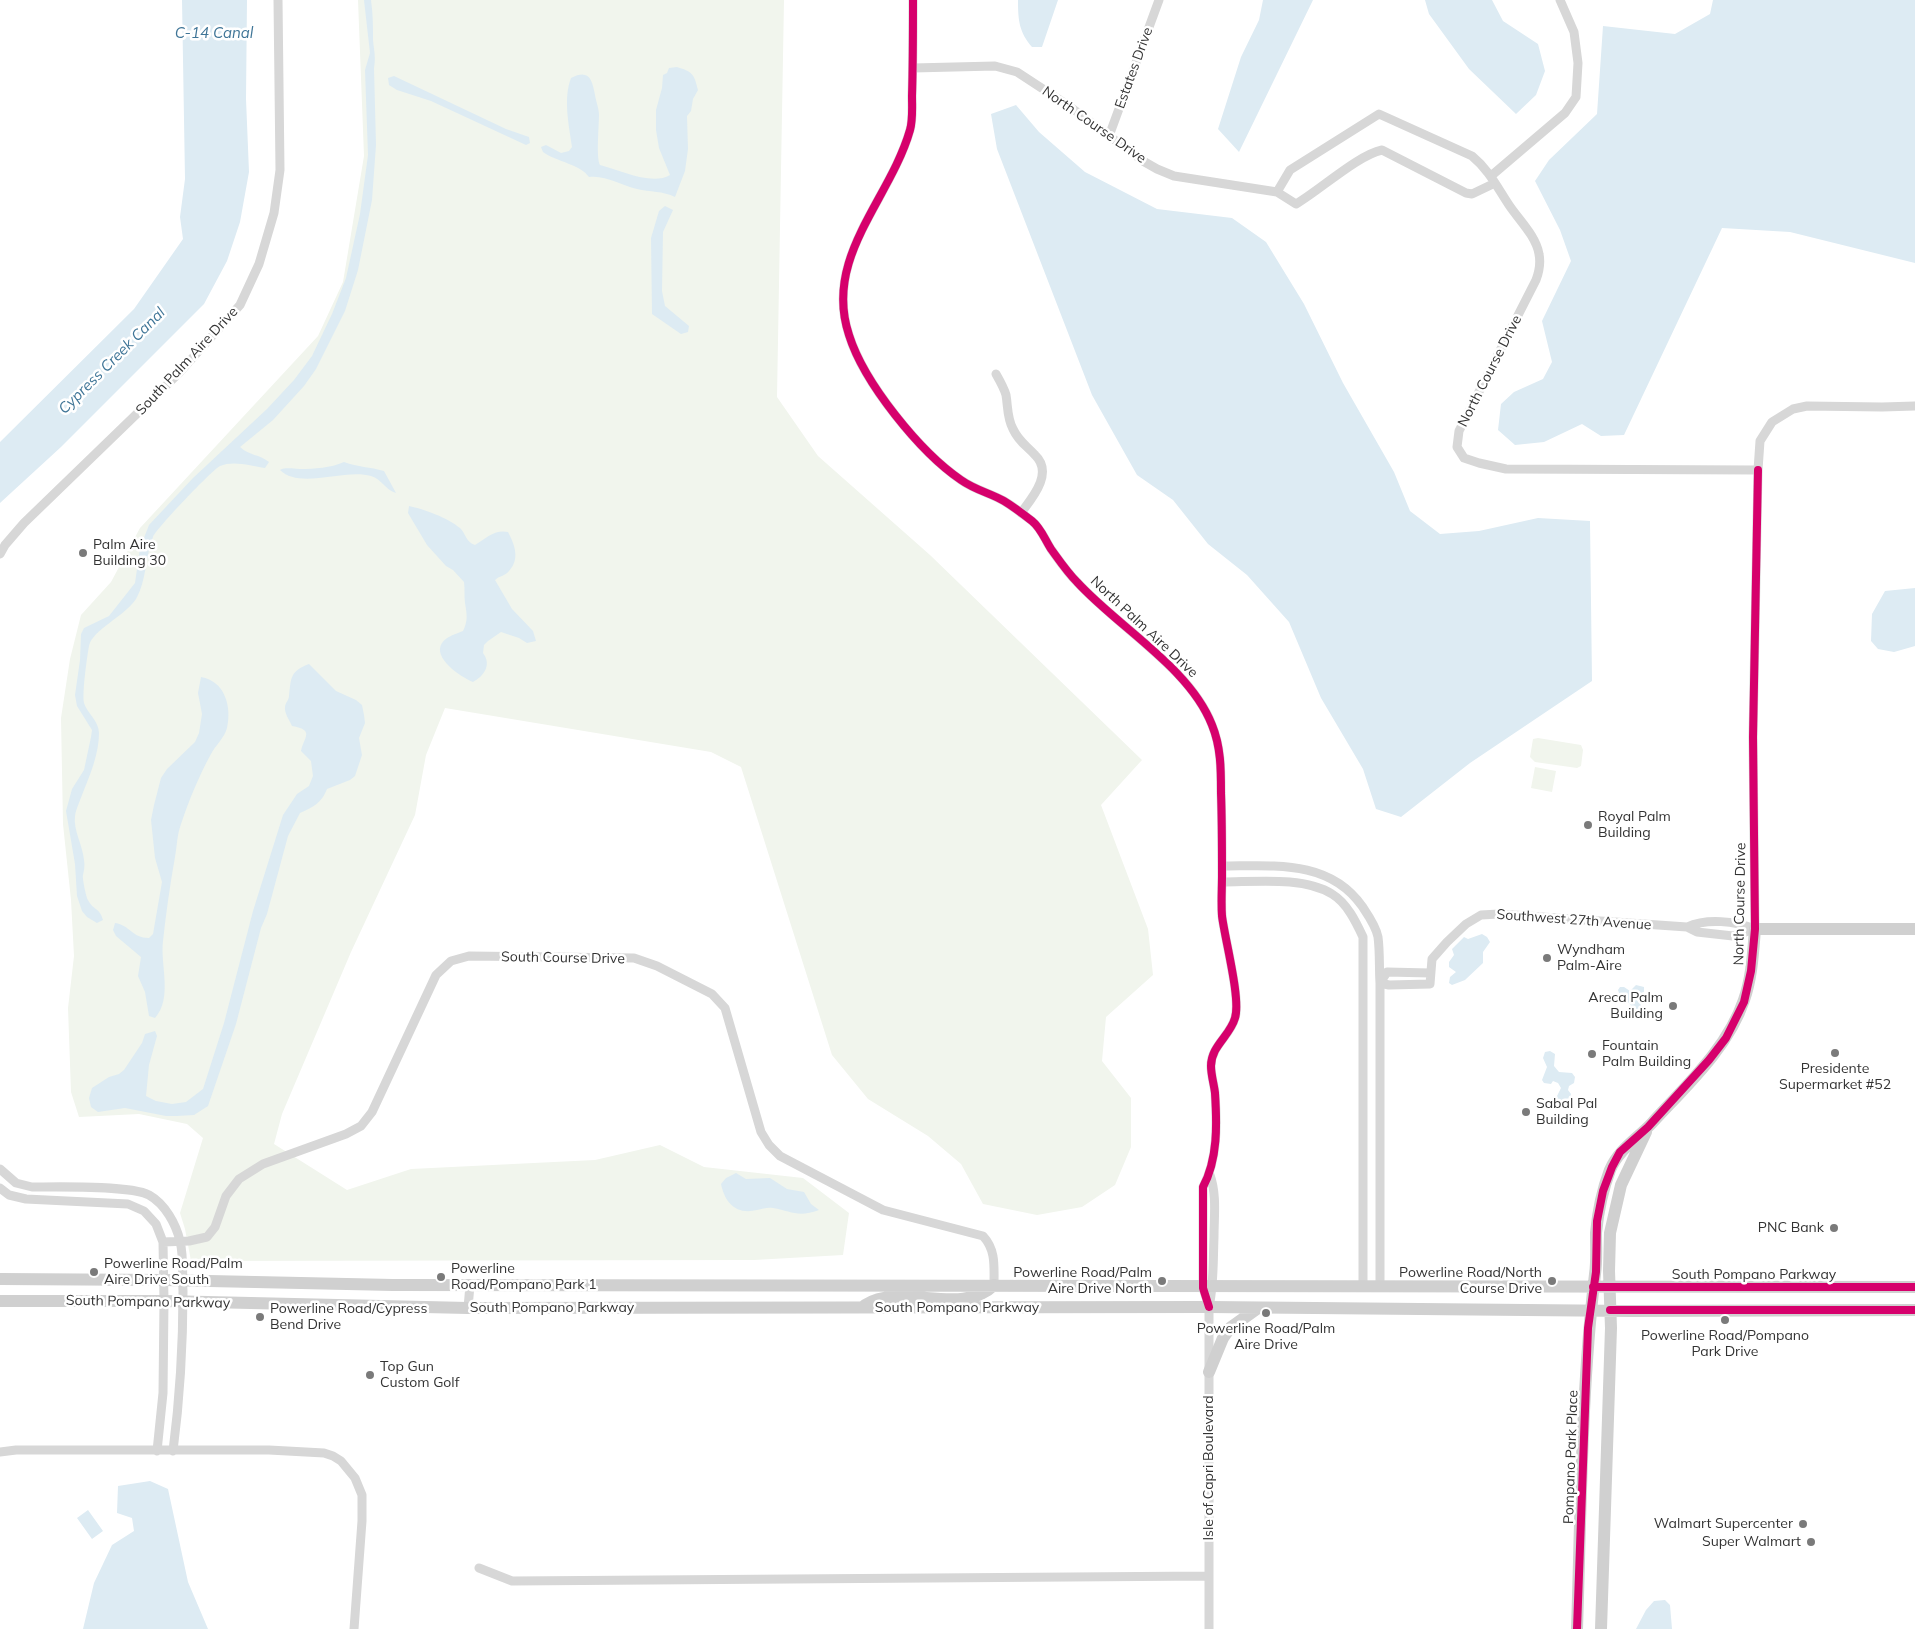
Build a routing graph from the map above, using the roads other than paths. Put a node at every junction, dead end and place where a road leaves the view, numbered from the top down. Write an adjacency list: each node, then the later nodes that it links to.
1 (278, 0): 13 (street, South Palm Aire Drive)
2 (913, 0): 5 (street, North Palm Aire Drive)
3 (1159, 0): 6 (street, Estates Drive)
4 (1560, 0): 7 (street, North Course Drive)
5 (913, 68): 6 (street, North Course Drive); 12 (street, North Palm Aire Drive)
6 (1109, 136): 8 (street, North Course Drive)
7 (1493, 179): 8 (street, North Course Drive); 8 (street, North Course Drive); 11 (street, North Course Drive)
8 (1277, 192)
9 (996, 374): 12 (street)
10 (1915, 406): 11 (street, North Course Drive)
11 (1758, 470): 16 (street, North Course Drive)
12 (1021, 513): 14 (street, North Palm Aire Drive)
13 (0, 554)
14 (1222, 866): 15 (street, North Palm Aire Drive); 19 (street)
15 (1222, 882): 21 (street); 39 (street, North Palm Aire Drive)
16 (1755, 929): 17 (main road, Southwest 27th Avenue); 18 (street, Southwest 27th Avenue); 22 (main road, North Course Drive)
17 (1915, 930)
18 (1430, 973): 19 (street); 19 (street, Southwest 27th Avenue)
19 (1380, 983): 20 (street)
20 (1380, 1077): 21 (street); 23 (street)
21 (1364, 1078): 24 (street)
22 (1648, 1127): 36 (main road, North Course Drive); 37 (main road, North Course Drive)
23 (1380, 1160): 24 (street); 35 (street)
24 (1364, 1161): 34 (street)
25 (0, 1169): 28 (street)
26 (0, 1188): 27 (street)
27 (163, 1242): 28 (street, South Course Drive); 30 (street)
28 (180, 1242): 31 (street); 33 (street, South Course Drive)
29 (0, 1279): 30 (main road, South Pompano Parkway)
30 (164, 1280): 31 (main road, South Pompano Parkway); 41 (street)
31 (182, 1280): 32 (main road, South Pompano Parkway); 42 (street)
32 (470, 1285): 33 (main road, South Pompano Parkway); 44 (street)
33 (994, 1285): 39 (main road, South Pompano Parkway); 45 (main road)
34 (1363, 1286): 35 (main road, South Pompano Parkway); 39 (main road, South Pompano Parkway)
35 (1380, 1286): 36 (main road, South Pompano Parkway)
36 (1593, 1287): 37 (main road, South Pompano Parkway); 47 (main road, Pompano Park Place)
37 (1609, 1287): 38 (main road, South Pompano Parkway); 48 (main road, North Course Drive)
38 (1915, 1287)
39 (1208, 1288): 43 (street, North Palm Aire Drive)
40 (0, 1301): 41 (main road, South Pompano Parkway)
41 (164, 1301): 42 (main road, South Pompano Parkway); 51 (street)
42 (183, 1302): 44 (main road, South Pompano Parkway); 52 (street)
43 (1209, 1307): 45 (main road, South Pompano Parkway); 46 (main road, South Pompano Parkway); 50 (street, Isle of Capri Boulevard)
44 (468, 1308): 45 (main road, South Pompano Parkway)
45 (860, 1308)
46 (1258, 1308): 47 (main road, South Pompano Parkway); 50 (main road)
47 (1590, 1310): 48 (main road, South Pompano Parkway); 58 (main road, Pompano Park Place)
48 (1610, 1310): 49 (main road, South Pompano Parkway); 59 (main road)
49 (1915, 1310)
50 (1209, 1372): 55 (street, Isle of Capri Boulevard)
51 (157, 1451): 52 (street); 53 (street)
52 (173, 1451): 56 (street)
53 (0, 1452)
54 (479, 1568): 55 (street)
55 (1209, 1576): 57 (street, Isle of Capri Boulevard)
56 (354, 1629)
57 (1209, 1629)
58 (1577, 1629)
59 (1601, 1629)

